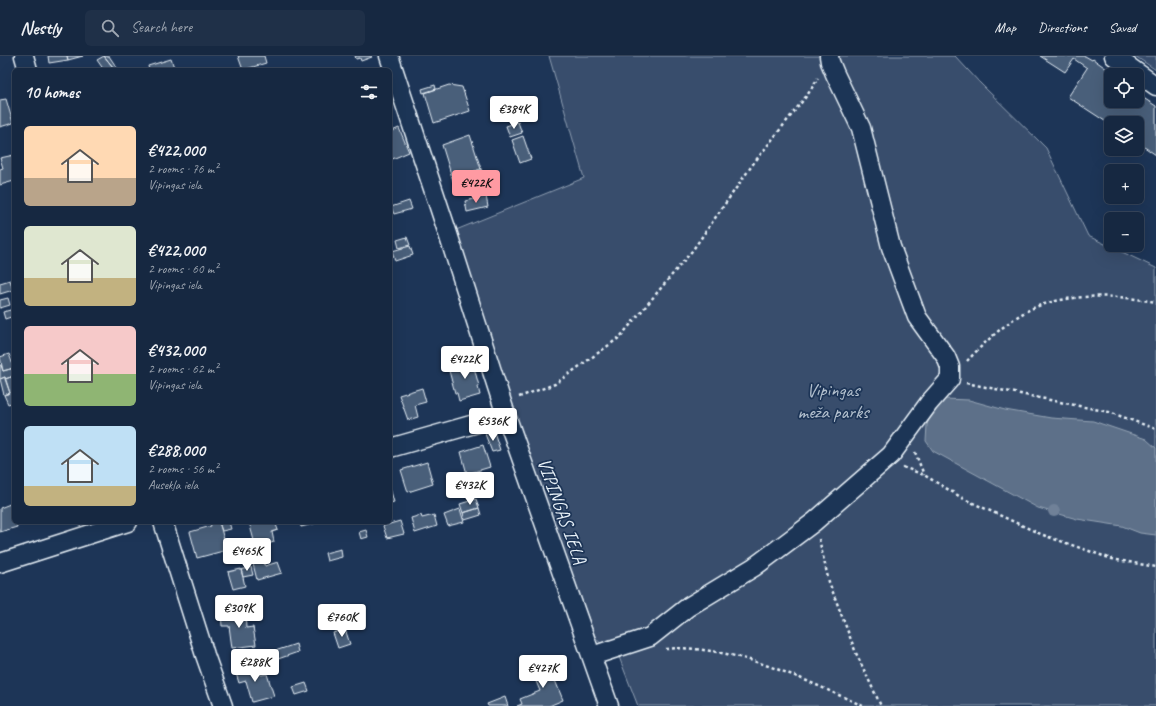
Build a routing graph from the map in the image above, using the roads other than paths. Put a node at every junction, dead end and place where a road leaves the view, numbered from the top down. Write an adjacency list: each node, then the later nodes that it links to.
1 (24, 56): 5 (street)
2 (390, 56): 7 (street, VIPINGAS IELA)
3 (1114, 56): 6 (street)
4 (830, 59): 12 (street)
5 (27, 68)
6 (1156, 86)
7 (504, 409): 8 (street); 12 (street, VIPINGAS IELA)
8 (392, 447)
9 (122, 524): 11 (street)
10 (164, 524): 13 (street)
11 (0, 563)
12 (592, 656): 14 (street, VIPINGAS IELA)
13 (223, 706)
14 (610, 706)

